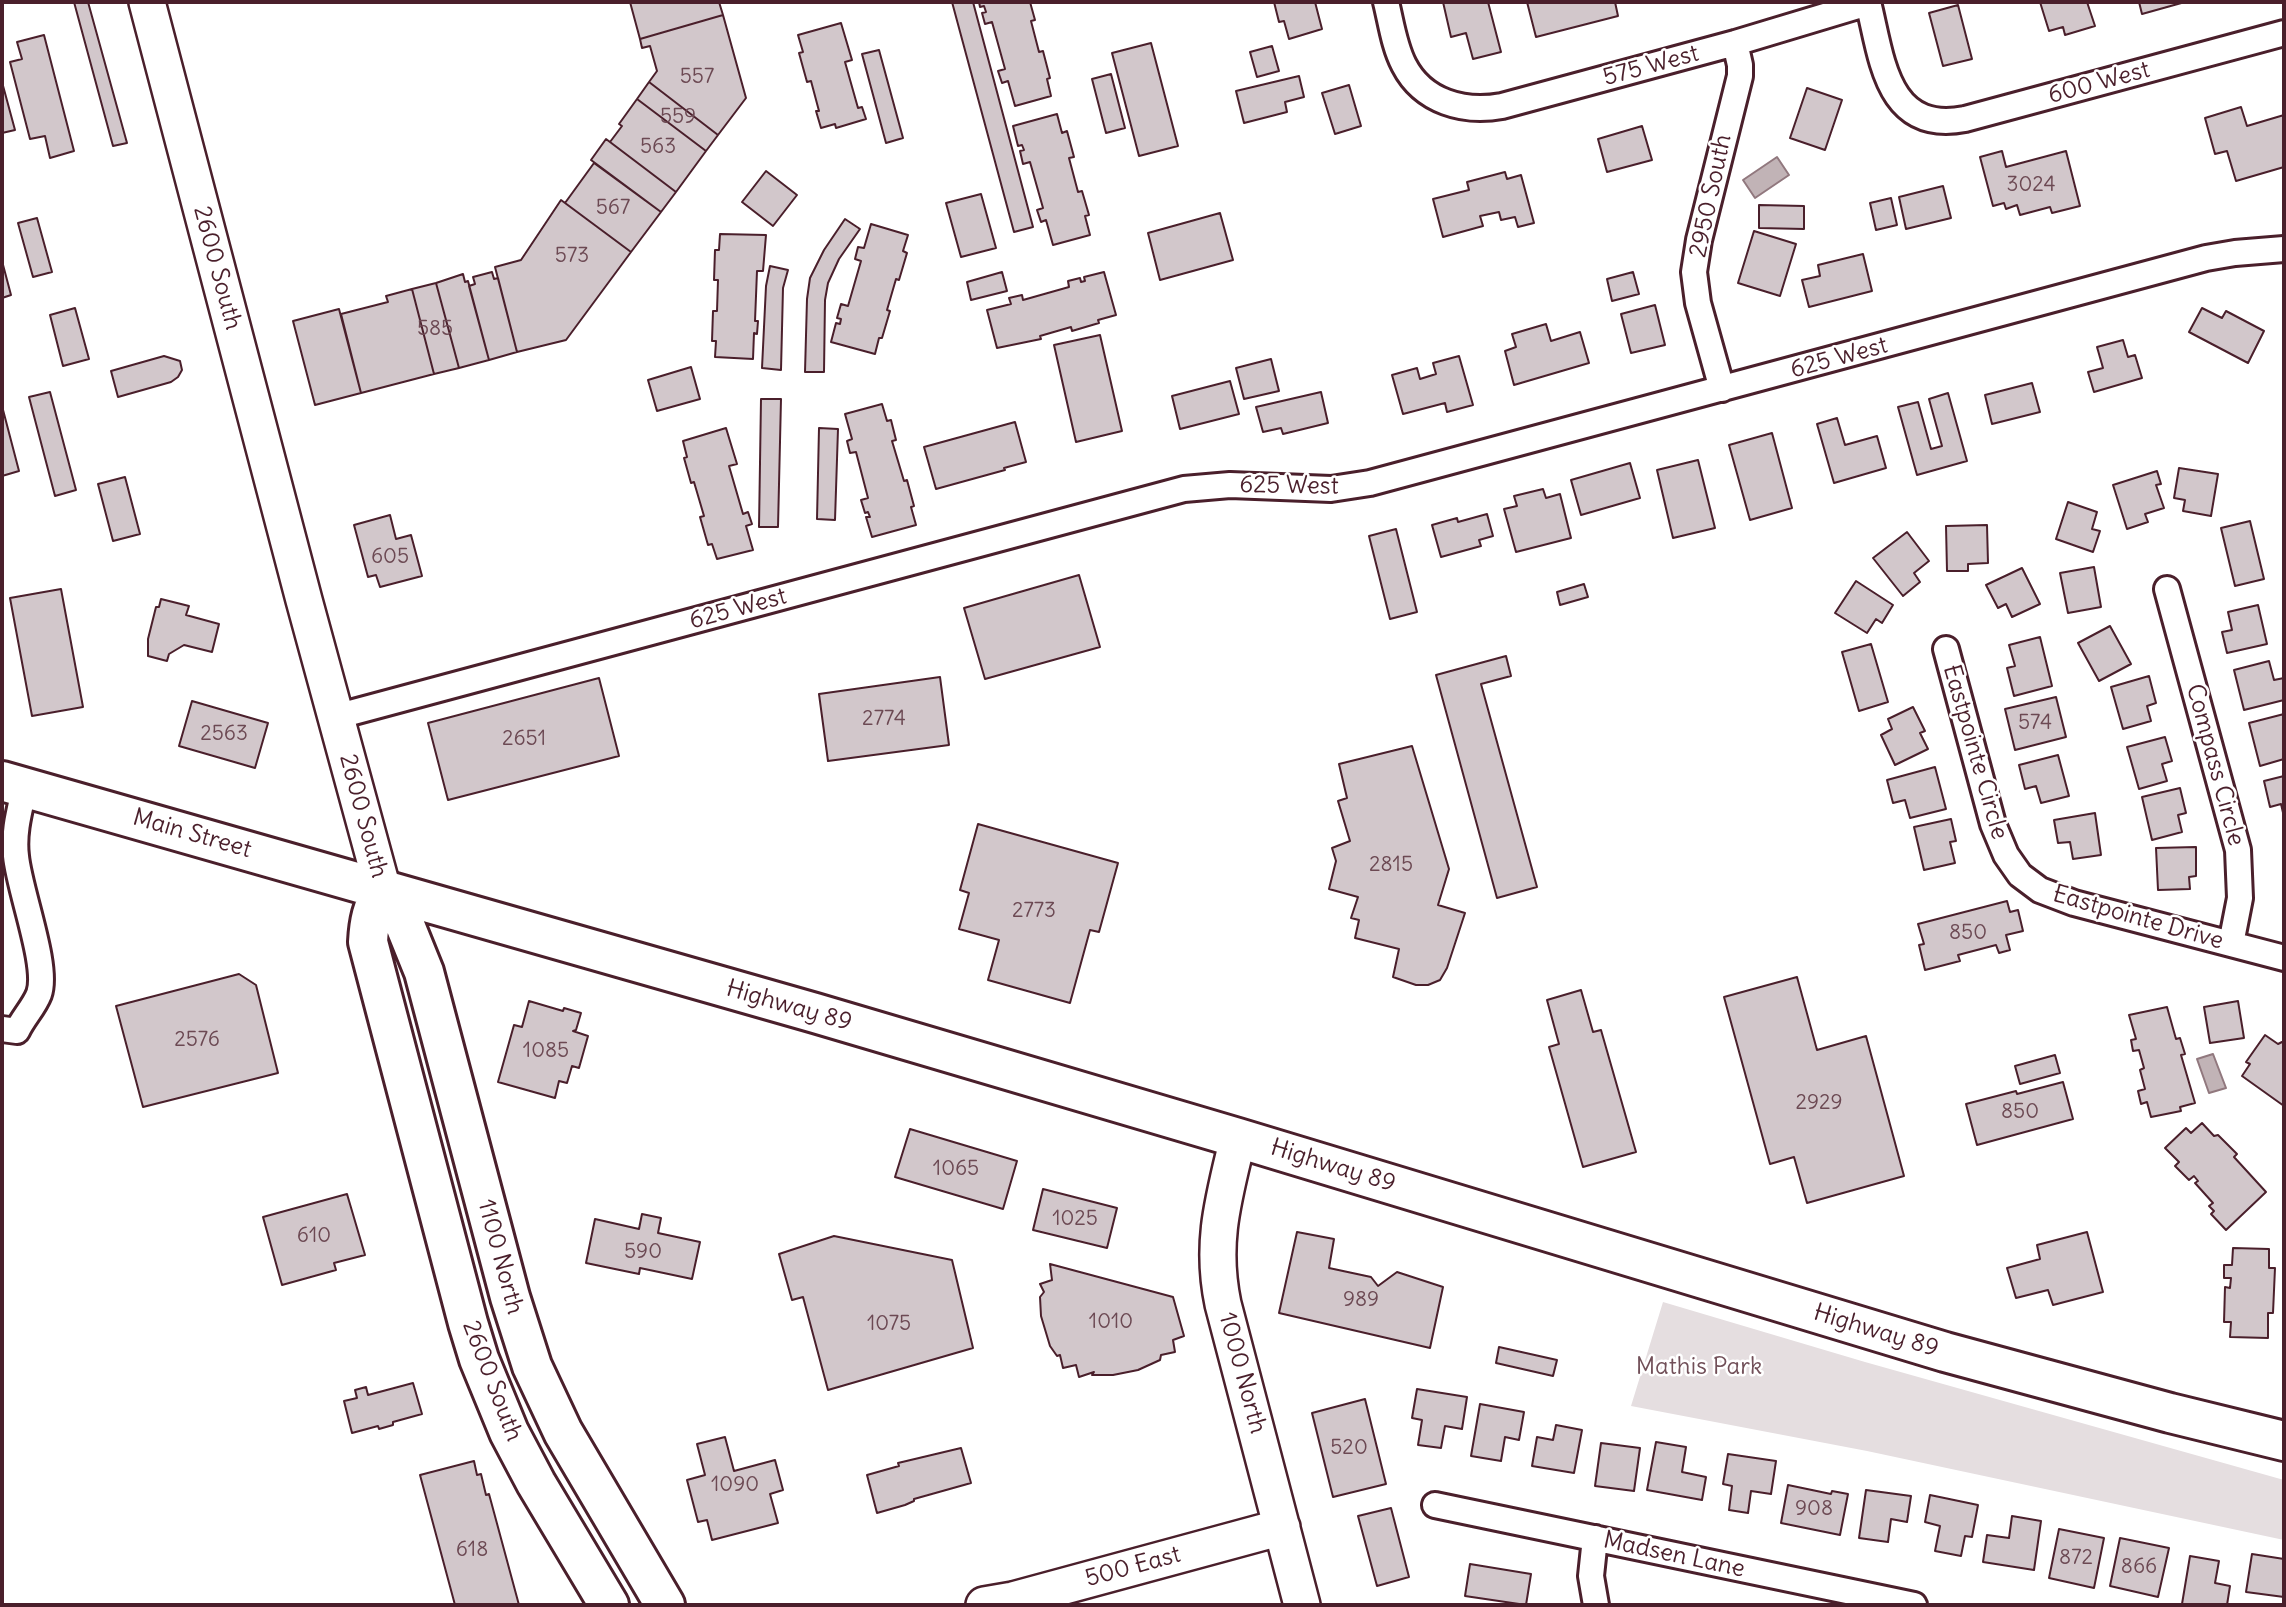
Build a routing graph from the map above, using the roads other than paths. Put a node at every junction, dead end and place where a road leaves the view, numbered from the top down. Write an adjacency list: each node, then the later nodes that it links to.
1 (147, 2): 10 (main road, 2600 South)
2 (1386, 2): 5 (street, 575 West)
3 (1868, 3): 4 (street, 600 West); 5 (street, 575 West)
4 (2284, 33)
5 (1735, 43): 7 (street, 2950 South)
6 (2284, 249): 7 (street, 625 West)
7 (1722, 389): 10 (street, 625 West)
8 (2167, 589): 14 (street, Compass Circle)
9 (1946, 649): 12 (street, Eastpointe Circle)
10 (335, 717): 13 (main road, 2600 South)
11 (13, 783): 13 (main road, Main Street); 16 (street)
12 (2006, 855): 14 (street, Eastpointe Drive)
13 (383, 890): 17 (main road, Highway 89); 23 (main road, 2600 South); 24 (main road, 1100 North)
14 (2231, 944): 15 (street, Eastpointe Drive)
15 (2284, 958)
16 (9, 1030)
17 (1238, 1138): 18 (main road, Highway 89); 20 (main road, 1000 North)
18 (2284, 1441)
19 (1435, 1504): 21 (street, Madsen Lane)
20 (1282, 1527): 25 (main road, 500 East); 26 (main road, 1000 North)
21 (1595, 1538): 22 (street, Madsen Lane); 27 (street)
22 (1899, 1604)
23 (610, 1605)
24 (665, 1605)
25 (984, 1605)
26 (1302, 1605)
27 (1596, 1605)

